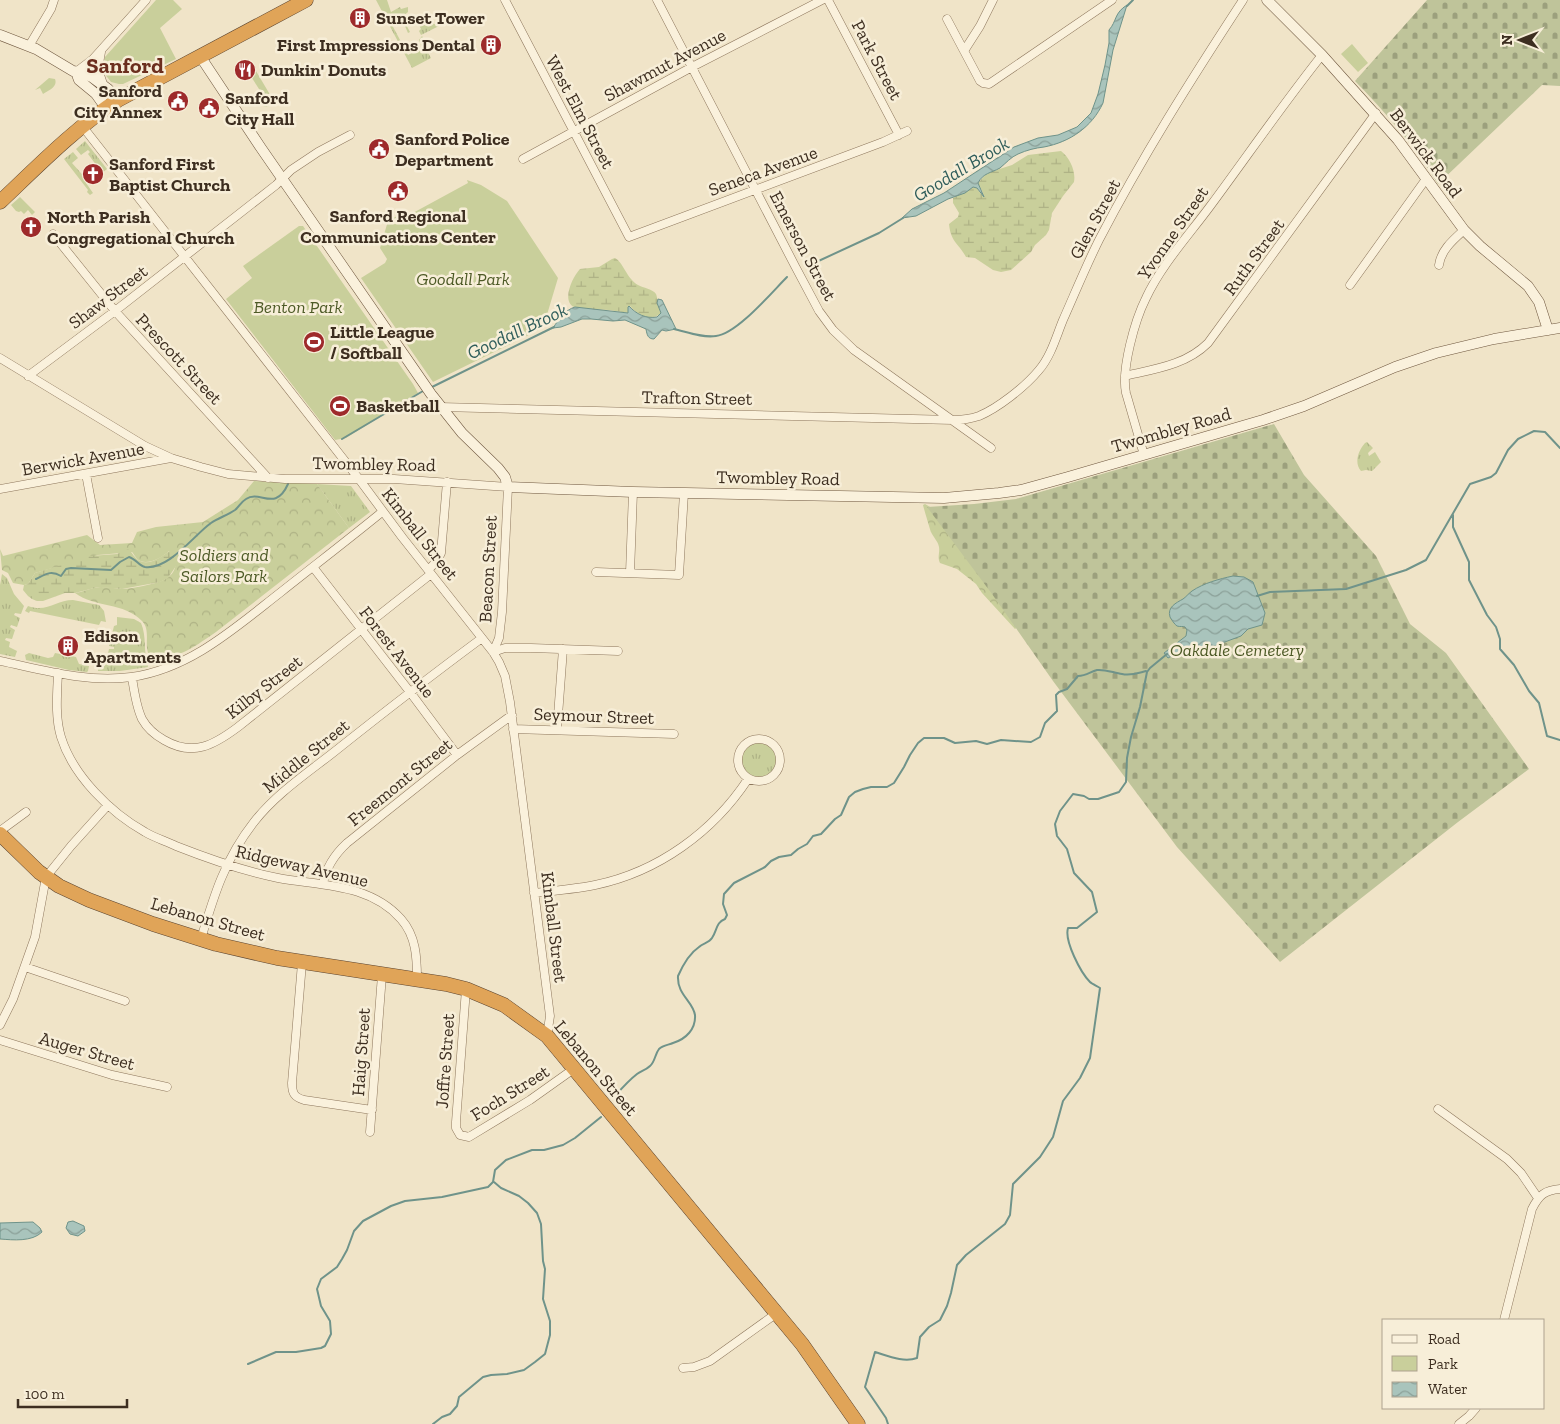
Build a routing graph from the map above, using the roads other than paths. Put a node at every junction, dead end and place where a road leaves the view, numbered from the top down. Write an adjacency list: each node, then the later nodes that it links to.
1 (54, 0): 14 (street)
2 (146, 0): 15 (street)
3 (306, 0): 18 (highway)
4 (505, 0): 25 (street, West Elm Street)
5 (657, 0): 19 (street, Emerson Street)
6 (822, 0): 19 (street, Shawmut Avenue)
7 (828, 0): 26 (street, Park Street)
8 (993, 0): 16 (street)
9 (1112, 0): 16 (street)
10 (1243, 0): 46 (street, Glen Street)
11 (1267, 0): 17 (street, Berwick Road)
12 (947, 19): 16 (street)
13 (0, 35): 14 (street)
14 (29, 46): 20 (street)
15 (102, 50): 20 (street); 21 (street)
16 (964, 51)
17 (1322, 55): 23 (street, Berwick Road); 44 (street, Yvonne Street)
18 (200, 56): 22 (highway); 29 (street)
19 (692, 67): 25 (street, Shawmut Avenue); 31 (street, Emerson Street)
20 (76, 72): 21 (street); 22 (street)
21 (104, 86): 22 (street)
22 (112, 104): 24 (highway)
23 (1376, 113): 30 (street, Berwick Road); 44 (street, Ruth Street)
24 (83, 127): 32 (highway); 36 (street, Kimball Street)
25 (572, 131): 28 (street, Shawmut Avenue); 35 (street, West Elm Street)
26 (903, 133): 31 (street, Seneca Avenue)
27 (350, 134): 29 (street, Shaw Street)
28 (523, 159)
29 (283, 179): 36 (street, Shaw Street); 45 (street)
30 (1426, 179): 33 (street, Berwick Road); 38 (street)
31 (756, 190): 35 (street, Seneca Avenue); 46 (street, Emerson Street)
32 (0, 202)
33 (1464, 230): 37 (street); 41 (street, Berwick Road)
34 (53, 234): 39 (street, Prescott Street)
35 (629, 237)
36 (184, 257): 39 (street, Shaw Street); 52 (street, Kimball Street)
37 (1439, 265)
38 (1350, 285)
39 (115, 311): 43 (street, Shaw Street); 51 (street, Prescott Street)
40 (1560, 328): 41 (street, Twombley Road)
41 (1548, 330): 48 (street, Twombley Road)
42 (0, 358): 43 (street, Twombley Road)
43 (28, 376): 49 (street, Twombley Road)
44 (1125, 376): 48 (street, Yvonne Street)
45 (440, 406): 46 (street, Trafton Street); 54 (street)
46 (953, 420): 47 (street, Emerson Street)
47 (991, 448)
48 (1144, 454): 57 (street, Twombley Road)
49 (171, 458): 50 (street, Berwick Avenue); 51 (street, Twombley Road)
50 (86, 474): 55 (street, Berwick Avenue); 59 (street)
51 (268, 478): 52 (street, Twombley Road)
52 (359, 480): 53 (street, Twombley Road); 58 (street, Kimball Street)
53 (447, 482): 54 (street, Twombley Road); 61 (street, Kilby Street)
54 (508, 488): 56 (street, Twombley Road); 68 (street, Beacon Street)
55 (0, 489)
56 (633, 492): 57 (street, Twombley Road); 63 (street)
57 (684, 493): 63 (street)
58 (382, 512): 60 (street); 61 (street, Kimball Street)
59 (98, 538)
60 (313, 567): 64 (street, Forest Avenue); 71 (street)
61 (429, 572): 64 (street, Kilby Street); 65 (street, Kimball Street)
62 (596, 572): 63 (street)
63 (630, 573)
64 (362, 629): 71 (street, Kilby Street); 72 (street, Forest Avenue)
65 (482, 638): 68 (street, Kimball Street); 72 (street, Middle Street)
66 (563, 649): 67 (street); 68 (street); 75 (street)
67 (618, 651)
68 (493, 652): 73 (street, Kimball Street)
69 (0, 661): 70 (street)
70 (58, 673): 71 (street); 79 (street, Ridgeway Avenue)
71 (132, 677)
72 (410, 692): 77 (street, Forest Avenue); 82 (street, Middle Street)
73 (512, 715): 74 (street, Kimball Street); 77 (street, Freemont Street)
74 (513, 729): 75 (street, Seymour Street); 85 (street, Kimball Street)
75 (557, 729): 76 (street, Seymour Street)
76 (674, 734)
77 (456, 756): 84 (street, Freemont Street)
78 (748, 778): 78 (street); 85 (street)
79 (108, 805): 82 (street, Ridgeway Avenue); 83 (street)
80 (26, 812): 81 (street)
81 (0, 833): 83 (highway, Lebanon Street)
82 (227, 864): 84 (street, Ridgeway Avenue); 86 (street, Middle Street)
83 (46, 877): 86 (highway, Lebanon Street); 88 (street)
84 (323, 884): 90 (street, Ridgeway Avenue)
85 (534, 893): 94 (street, Kimball Street)
86 (202, 939): 87 (highway, Lebanon Street)
87 (302, 963): 89 (highway, Lebanon Street); 99 (street)
88 (25, 967): 92 (street); 93 (street)
89 (382, 975): 90 (highway, Lebanon Street); 99 (street, Haig Street)
90 (417, 979): 91 (highway, Lebanon Street)
91 (466, 989): 94 (highway, Lebanon Street); 101 (street, Joffre Street)
92 (124, 1001)
93 (1, 1021)
94 (547, 1036): 96 (highway, Lebanon Street)
95 (0, 1040): 97 (street, Auger Street)
96 (575, 1068): 101 (street, Foch Street); 104 (highway, Lebanon Street)
97 (167, 1087)
98 (1438, 1109): 103 (street)
99 (372, 1110): 100 (street, Haig Street)
100 (370, 1132)
101 (460, 1135)
102 (1560, 1189): 103 (street)
103 (1538, 1198): 105 (street)
104 (777, 1313): 106 (street); 108 (highway, Lebanon Street)
105 (1504, 1319)
106 (683, 1368)
107 (1475, 1409): 109 (street)
108 (858, 1424)
109 (1460, 1424)

